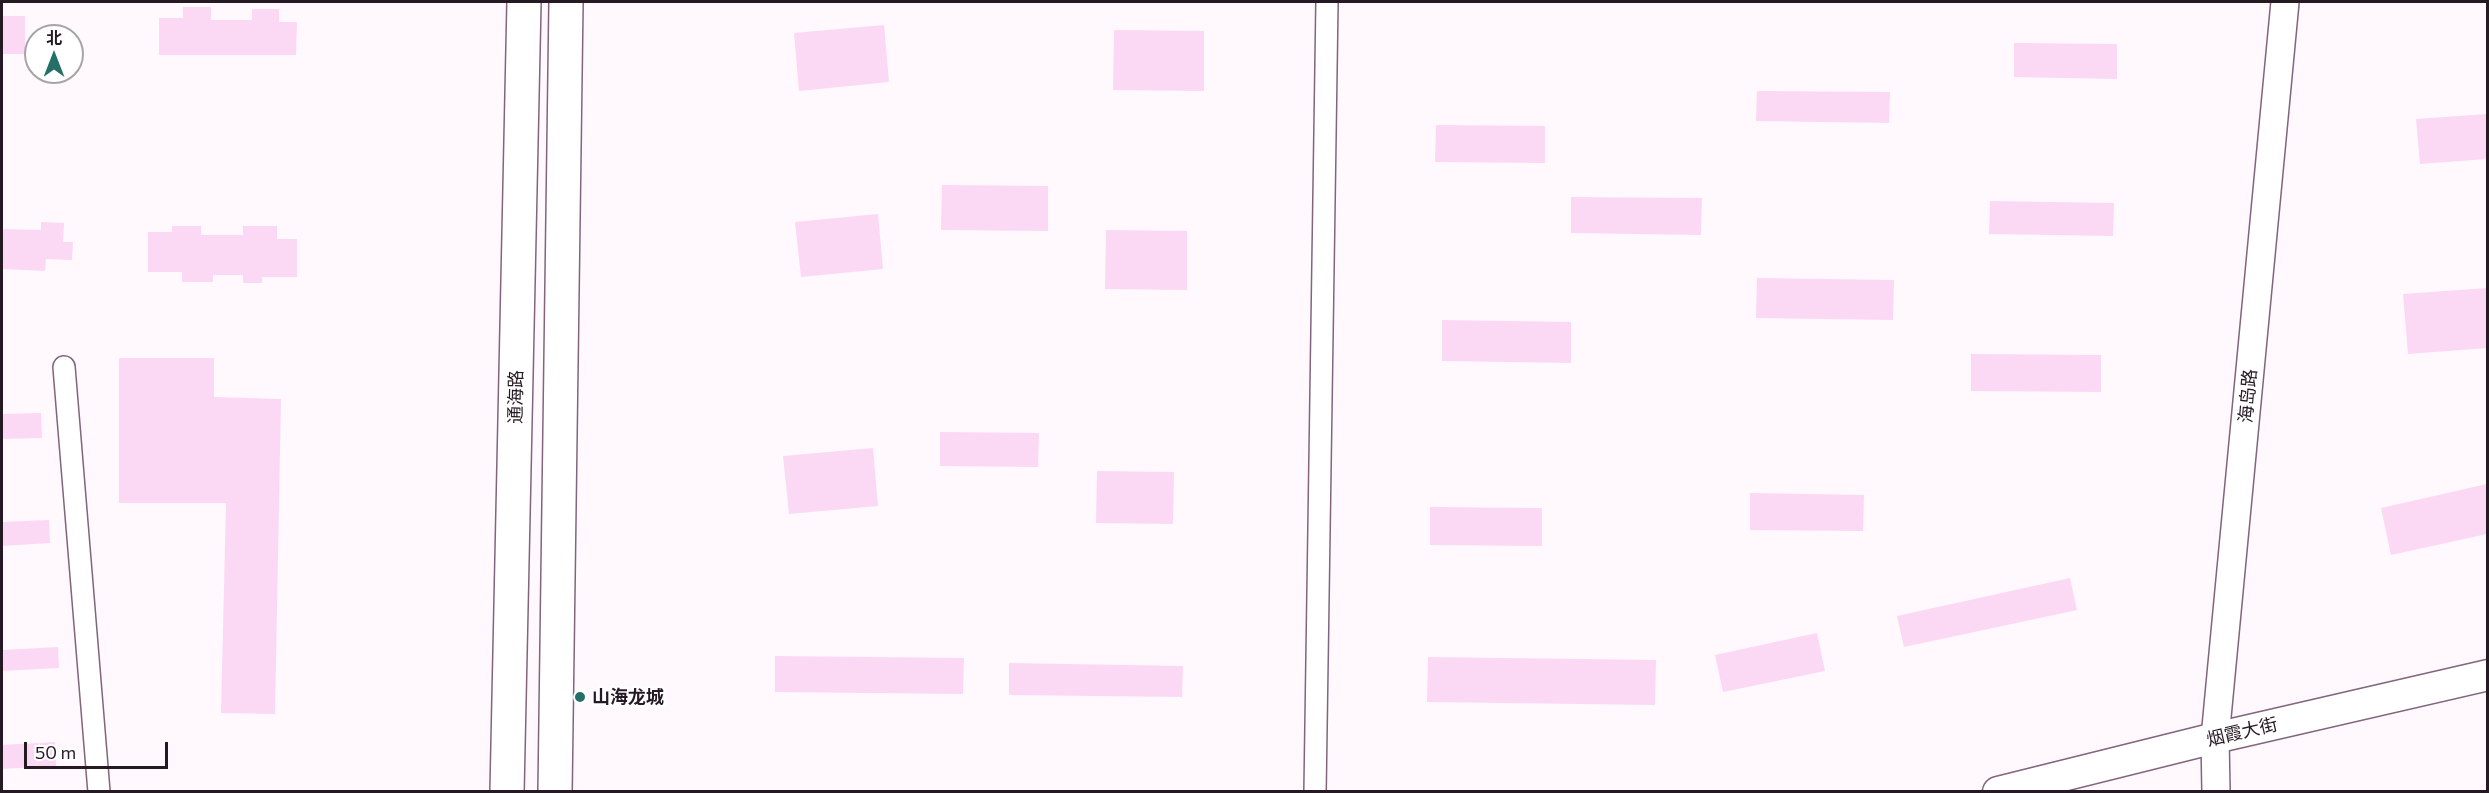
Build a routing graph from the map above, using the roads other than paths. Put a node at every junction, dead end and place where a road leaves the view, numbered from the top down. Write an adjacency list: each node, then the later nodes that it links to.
1 (524, 2): 9 (main road, 通海路)
2 (566, 2): 10 (main road)
3 (1327, 2): 11 (street)
4 (2285, 2): 7 (street, 海岛路)
5 (64, 367): 8 (street)
6 (2487, 675): 7 (main road, 烟霞大街)
7 (2215, 738): 12 (main road, 烟霞大街); 13 (street, 海岛路)
8 (99, 792)
9 (507, 792)
10 (555, 792)
11 (1315, 792)
12 (1998, 792)
13 (2216, 792)

